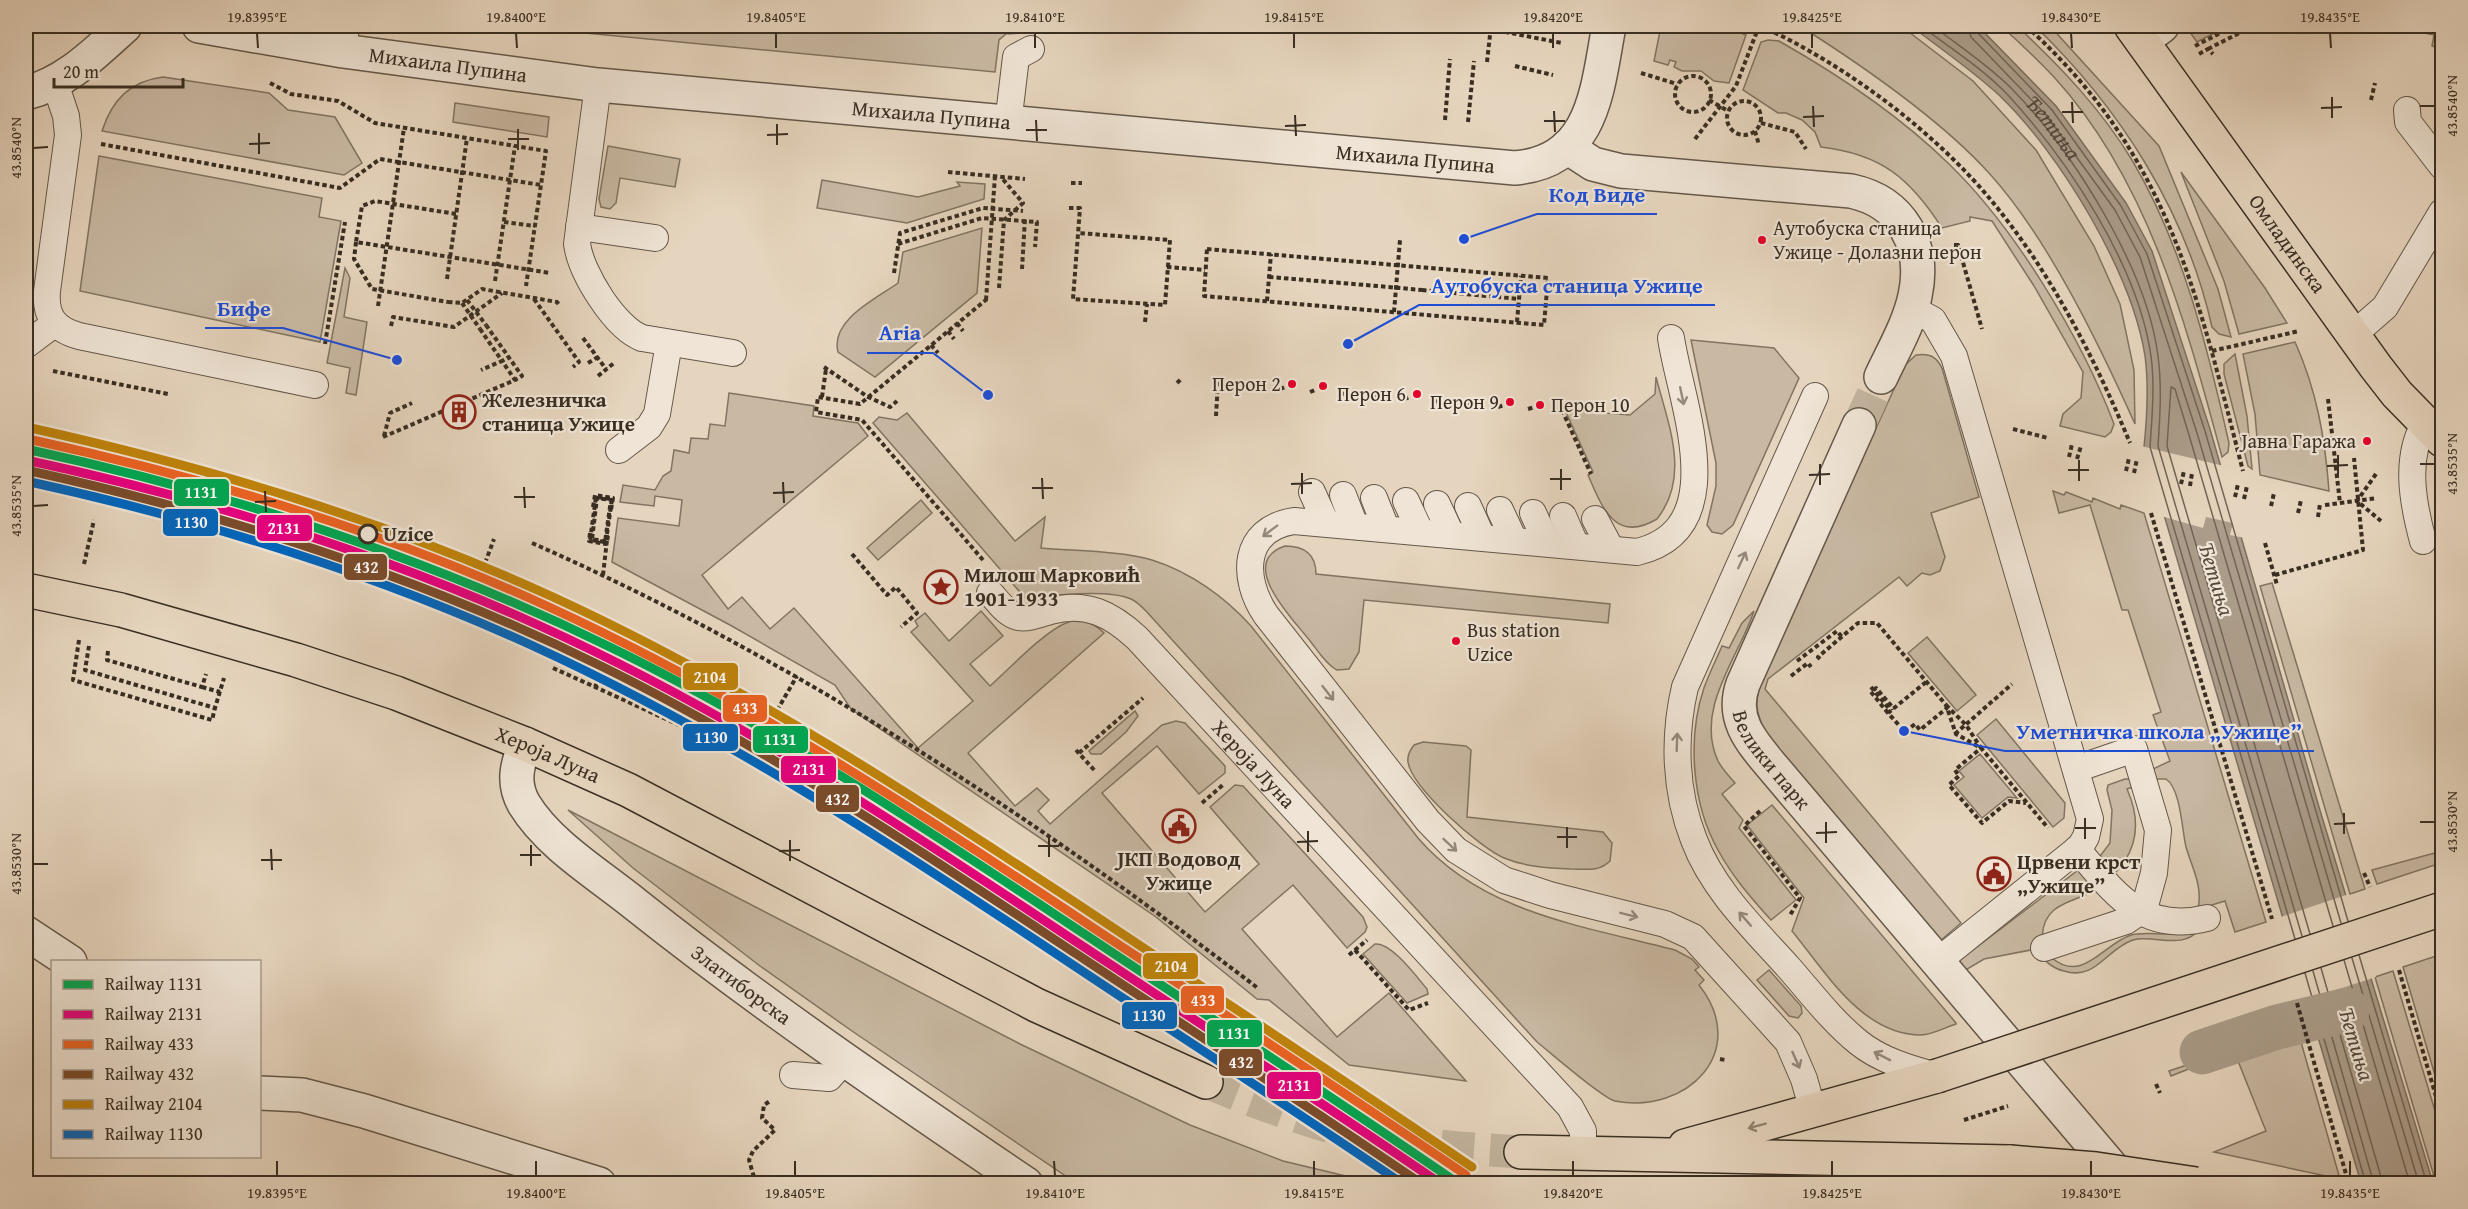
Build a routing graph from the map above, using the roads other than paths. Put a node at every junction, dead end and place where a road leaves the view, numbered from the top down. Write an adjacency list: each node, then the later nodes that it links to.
1 (125, 26): 8 (street)
2 (199, 26): 5 (street, Михаила Пупина)
3 (2145, 31): 18 (main road, Омладинска)
4 (1607, 37): 11 (street, Михаила Пупина)
5 (345, 38): 7 (street, Михаила Пупина)
6 (1031, 49): 10 (lane)
7 (598, 86): 10 (street, Михаила Пупина); 14 (lane)
8 (40, 88): 17 (lane)
9 (2403, 116): 12 (lane)
10 (1008, 124): 11 (street, Михаила Пупина)
11 (1567, 147): 16 (street)
12 (2442, 166)
13 (2442, 212): 18 (lane)
14 (579, 227): 15 (lane); 20 (lane)
15 (655, 238)
16 (1911, 308): 23 (street); 53 (lane)
17 (54, 324): 21 (lane); 24 (lane)
18 (2353, 335): 27 (main road, Омладинска)
19 (1671, 338): 49 (lane, one-way to 49)
20 (669, 343): 22 (lane); 28 (lane)
21 (26, 345)
22 (733, 353)
23 (1881, 377)
24 (315, 386)
25 (1815, 396): 66 (lane, one-way to 25)
26 (1859, 425): 61 (street, Велики парк)
27 (2434, 432): 46 (lane)
28 (618, 450)
29 (1312, 492): 39 (lane)
30 (1343, 495): 40 (lane)
31 (1374, 498): 41 (lane)
32 (1406, 501): 42 (lane)
33 (1437, 504): 43 (lane)
34 (1468, 507): 44 (lane)
35 (1500, 510): 45 (lane)
36 (1533, 513): 47 (lane)
37 (1563, 516): 48 (lane)
38 (1595, 519): 49 (lane)
39 (1326, 523): 40 (lane); 69 (lane, one-way to 69)
40 (1355, 526): 41 (lane)
41 (1386, 528): 42 (lane)
42 (1420, 531): 43 (lane)
43 (1451, 534): 44 (lane)
44 (1482, 537): 45 (lane)
45 (1514, 540): 47 (lane)
46 (2423, 541)
47 (1547, 543): 48 (lane)
48 (1576, 546): 49 (lane)
49 (1611, 549)
50 (26, 590): 52 (main road, Хероја Луна)
51 (990, 593): 71 (lane, Хероја Луна)
52 (525, 744): 63 (street, Златиборска); 67 (main road, Хероја Луна)
53 (2076, 769): 54 (lane); 56 (lane)
54 (2077, 849): 56 (lane); 61 (lane)
55 (2442, 909): 66 (main road, bridge)
56 (2139, 912): 57 (lane); 59 (lane)
57 (2207, 918)
58 (26, 933): 60 (street)
59 (2044, 948)
60 (67, 960)
61 (1938, 961): 64 (street, Велики парк)
62 (2134, 1019): 64 (lane)
63 (844, 1061): 65 (lane); 74 (street, Златиборска)
64 (2022, 1061): 75 (street, Велики парк)
65 (793, 1076)
66 (1937, 1076): 69 (main road)
67 (1206, 1082)
68 (261, 1093): 73 (street)
69 (1813, 1111): 72 (main road, one-way to 72)
70 (1521, 1152): 71 (main road)
71 (1583, 1155): 72 (main road)
72 (1647, 1156): 76 (main road, bridge)
73 (599, 1184)
74 (1026, 1184)
75 (2126, 1184)
76 (2196, 1184)

